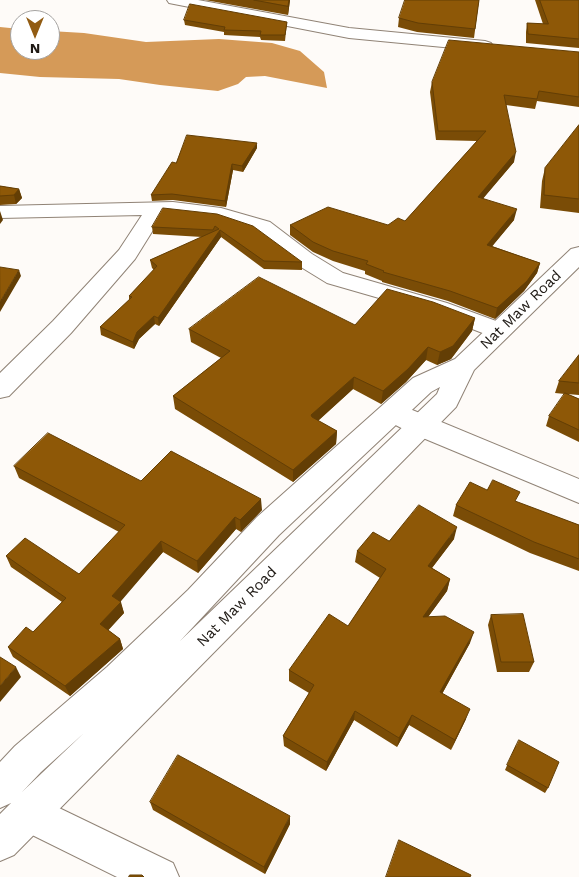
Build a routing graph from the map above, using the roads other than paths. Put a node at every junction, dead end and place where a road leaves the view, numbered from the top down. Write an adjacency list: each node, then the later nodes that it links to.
1 (174, 0): 2 (street)
2 (499, 47)
3 (158, 208): 4 (street); 6 (street); 8 (street)
4 (0, 212)
5 (579, 254): 6 (street, Nat Maw Road)
6 (498, 331): 7 (street, Nat Maw Road)
7 (464, 366): 9 (street, Nat Maw Road); 10 (street, Nat Maw Road)
8 (0, 390)
9 (393, 412): 10 (street); 12 (street, Nat Maw Road)
10 (421, 426): 11 (street); 12 (street, Nat Maw Road)
11 (579, 491)
12 (14, 801): 13 (street, Nat Maw Road); 14 (street)
13 (0, 841)
14 (159, 877)

